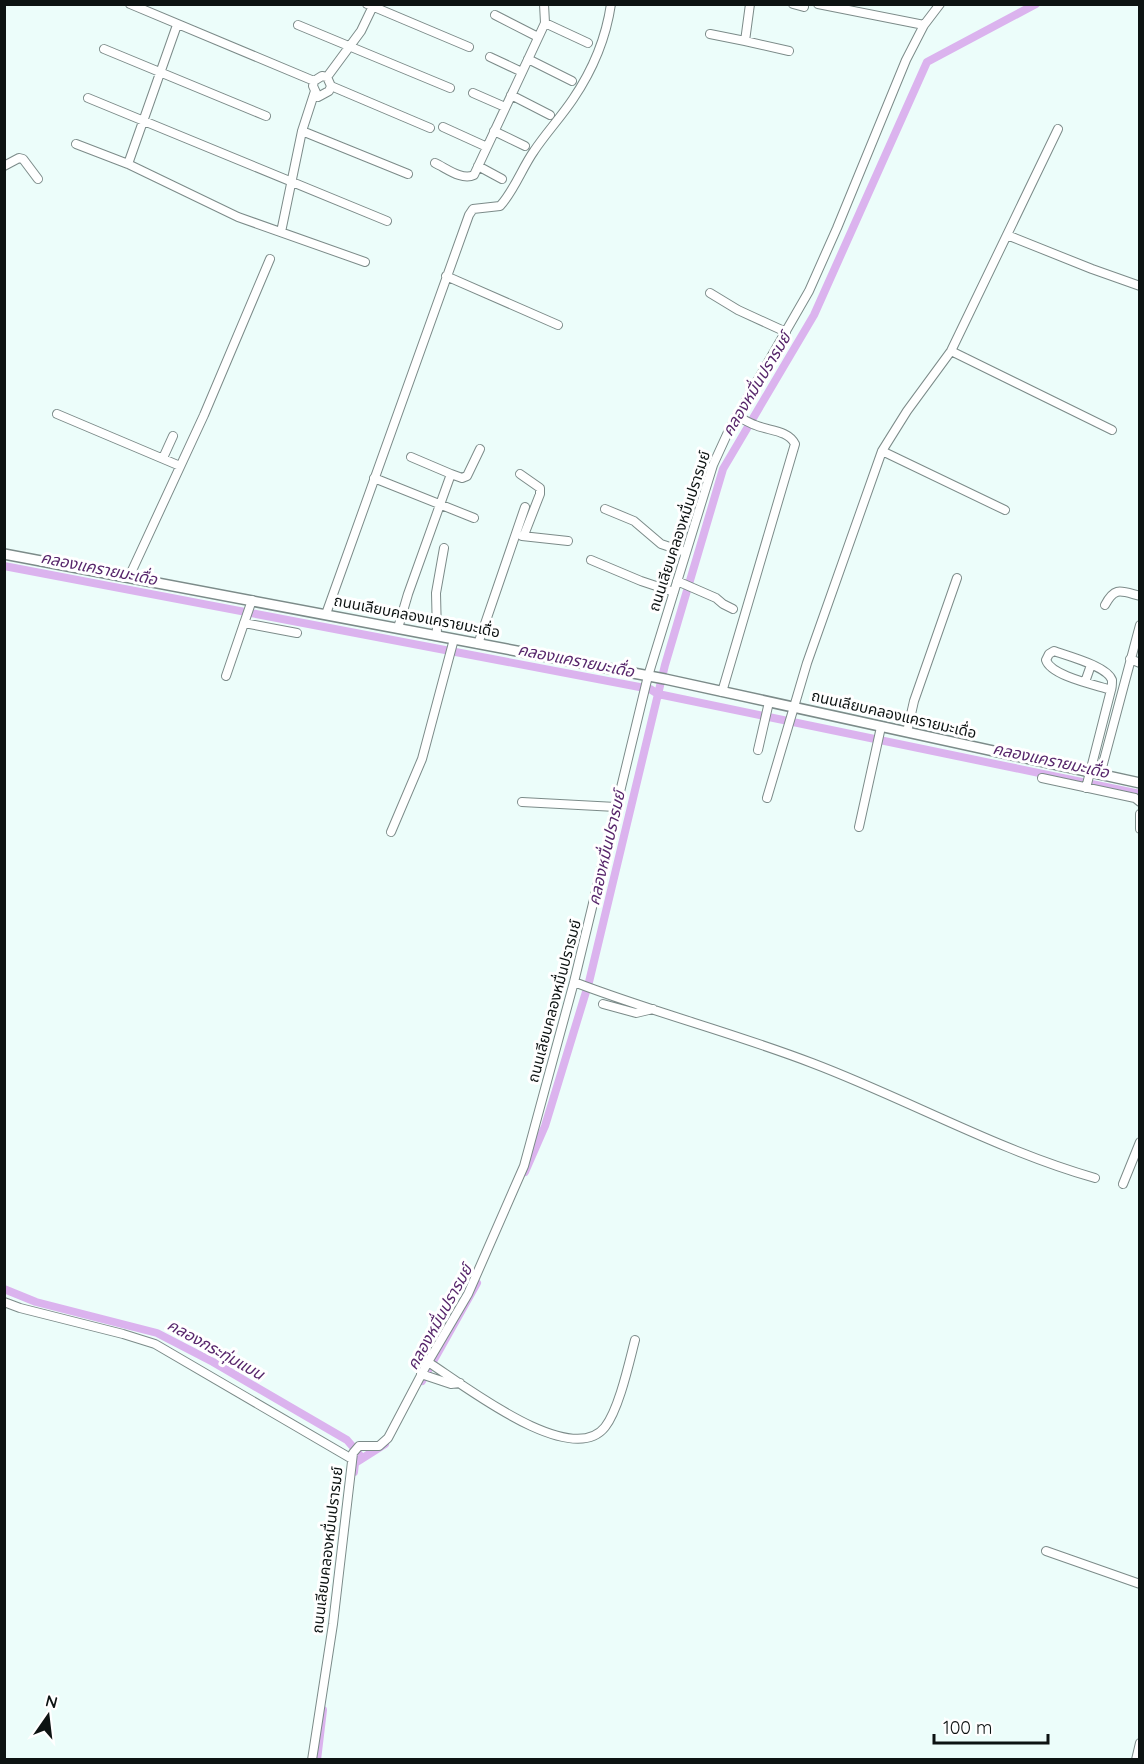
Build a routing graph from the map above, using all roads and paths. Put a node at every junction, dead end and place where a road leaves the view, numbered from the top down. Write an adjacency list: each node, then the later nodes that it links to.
1 (130, 4): 10 (street)
2 (544, 4): 9 (street)
3 (611, 4): 59 (street)
4 (750, 4): 15 (street)
5 (940, 4): 12 (street, ถนนเลียบคลองหมื่นปรารมย์)
6 (371, 5): 17 (street); 18 (street)
7 (806, 5): 12 (street)
8 (495, 15): 14 (street)
9 (545, 23): 14 (street); 16 (street)
10 (177, 25): 23 (street); 26 (street)
11 (298, 25): 17 (street)
12 (924, 25): 63 (street, ถนนเลียบคลองหมื่นปรารมย์)
13 (710, 34): 15 (street)
14 (538, 37): 22 (street)
15 (745, 41): 20 (street)
16 (588, 43)
17 (350, 46): 25 (street); 29 (street)
18 (469, 47)
19 (104, 49): 23 (street)
20 (789, 51)
21 (489, 57): 24 (street)
22 (528, 59): 24 (street); 27 (street)
23 (160, 72): 36 (street); 37 (street)
24 (522, 72): 32 (street)
25 (327, 77): 26 (street); 28 (street)
26 (314, 81): 30 (street)
27 (572, 81)
28 (331, 86): 30 (street); 39 (street)
29 (450, 88)
30 (315, 91): 41 (street)
31 (473, 93): 34 (street)
32 (511, 95): 34 (street); 35 (street)
33 (88, 99): 37 (street)
34 (505, 107): 42 (street)
35 (550, 115)
36 (266, 116)
37 (144, 120): 47 (street); 53 (street)
38 (442, 127): 45 (street)
39 (430, 128)
40 (1058, 129): 56 (street)
41 (302, 131): 50 (street); 53 (street)
42 (494, 131): 44 (street); 45 (street)
43 (76, 144): 47 (street)
44 (525, 146)
45 (486, 147): 49 (street)
46 (435, 163): 49 (street)
47 (128, 164): 55 (street)
48 (4, 166): 51 (street)
49 (478, 166): 52 (street)
50 (408, 174)
51 (38, 179)
52 (502, 179)
53 (290, 181): 54 (street); 55 (street)
54 (387, 221)
55 (281, 232): 58 (street)
56 (1007, 235): 60 (street); 64 (street)
57 (270, 259): 73 (street)
58 (365, 262)
59 (446, 276): 62 (street); 76 (street)
60 (1140, 286)
61 (710, 293): 63 (street)
62 (558, 325)
63 (786, 332): 66 (street, ถนนเลียบคลองหมื่นปรารมย์)
64 (951, 351): 67 (street); 70 (street)
65 (57, 414): 72 (street)
66 (737, 416): 86 (street, ถนนเลียบคลองหมื่นปรารมย์); 112 (street)
67 (1112, 430)
68 (173, 436): 72 (street)
69 (480, 449): 74 (street)
70 (882, 451): 80 (street); 114 (street)
71 (411, 457): 74 (street)
72 (163, 458): 73 (street)
73 (180, 466): 89 (street)
74 (452, 474): 77 (street)
75 (520, 474): 82 (street)
76 (374, 478): 77 (street); 97 (street)
77 (440, 504): 81 (street); 100 (street)
78 (525, 507): 83 (street)
79 (605, 509): 86 (street)
80 (1005, 510)
81 (474, 518)
82 (524, 535): 83 (street); 84 (street)
83 (515, 536): 103 (street)
84 (568, 541)
85 (444, 548): 102 (street)
86 (685, 552): 91 (street, ถนนเลียบคลองหมื่นปรารมย์)
87 (4, 554): 89 (street, ถนนเลียบคลองแครายมะเดื่อ)
88 (591, 560): 92 (street)
89 (129, 578): 94 (street, ถนนเลียบคลองแครายมะเดื่อ)
90 (957, 578): 115 (street)
91 (677, 581): 92 (street, ถนนเลียบคลองหมื่นปรารมย์); 96 (street)
92 (674, 592): 109 (street, ถนนเลียบคลองหมื่นปรารมย์)
93 (1140, 596): 95 (street)
94 (252, 600): 97 (street, ถนนเลียบคลองแครายมะเดื่อ); 98 (street)
95 (1105, 605)
96 (733, 609)
97 (326, 614): 100 (street, ถนนเลียบคลองแครายมะเดื่อ)
98 (247, 616): 101 (street); 108 (street)
99 (1140, 625): 105 (street)
100 (398, 628): 102 (street, ถนนเลียบคลองแครายมะเดื่อ)
101 (297, 633)
102 (437, 635): 104 (street, ถนนเลียบคลองแครายมะเดื่อ)
103 (478, 644): 104 (street, ถนนเลียบคลองแครายมะเดื่อ); 109 (street, ถนนเลียบคลองแครายมะเดื่อ)
104 (452, 647): 128 (street)
105 (1130, 659): 106 (street); 119 (street)
106 (1140, 663)
107 (1090, 665): 110 (street); 110 (street); 111 (street)
108 (226, 676)
109 (654, 679): 112 (street, ถนนเลียบคลองแครายมะเดื่อ); 124 (street, ถนนเลียบคลองหมื่นปรารมย์)
110 (1085, 682): 111 (street)
111 (1111, 690): 119 (street)
112 (722, 692): 113 (street, ถนนเลียบคลองแครายมะเดื่อ)
113 (768, 709): 114 (street, ถนนเลียบคลองแครายมะเดื่อ); 117 (street)
114 (791, 714): 116 (street, ถนนเลียบคลองแครายมะเดื่อ); 121 (street)
115 (907, 732): 116 (street, ถนนเลียบคลองแครายมะเดื่อ); 119 (street, ถนนเลียบคลองแครายมะเดื่อ)
116 (880, 734): 126 (street)
117 (758, 750)
118 (1042, 778): 119 (street)
119 (1090, 779): 120 (street, ถนนเลียบคลองแครายมะเดื่อ); 123 (street)
120 (1140, 783)
121 (767, 798)
122 (522, 802): 124 (street)
123 (1140, 802)
124 (616, 807): 129 (street, ถนนเลียบคลองหมื่นปรารมย์)
125 (1140, 814): 127 (street)
126 (859, 827)
127 (1140, 829)
128 (391, 832)
129 (580, 984): 131 (street); 137 (street, ถนนเลียบคลองหมื่นปรารมย์)
130 (603, 1004): 131 (street)
131 (653, 1009): 133 (street)
132 (1139, 1148): 134 (street)
133 (1095, 1178)
134 (1123, 1184)
135 (4, 1302): 140 (street)
136 (635, 1340): 139 (street)
137 (433, 1365): 138 (street, ถนนเลียบคลองหมื่นปรารมย์); 139 (street)
138 (424, 1375): 139 (street); 140 (street, ถนนเลียบคลองหมื่นปรารมย์)
139 (460, 1383)
140 (354, 1453): 144 (street, ถนนเลียบคลองหมื่นปรารมย์)
141 (1046, 1551): 142 (street)
142 (1140, 1584)
143 (1140, 1743): 145 (street)
144 (312, 1760)
145 (1136, 1760)

